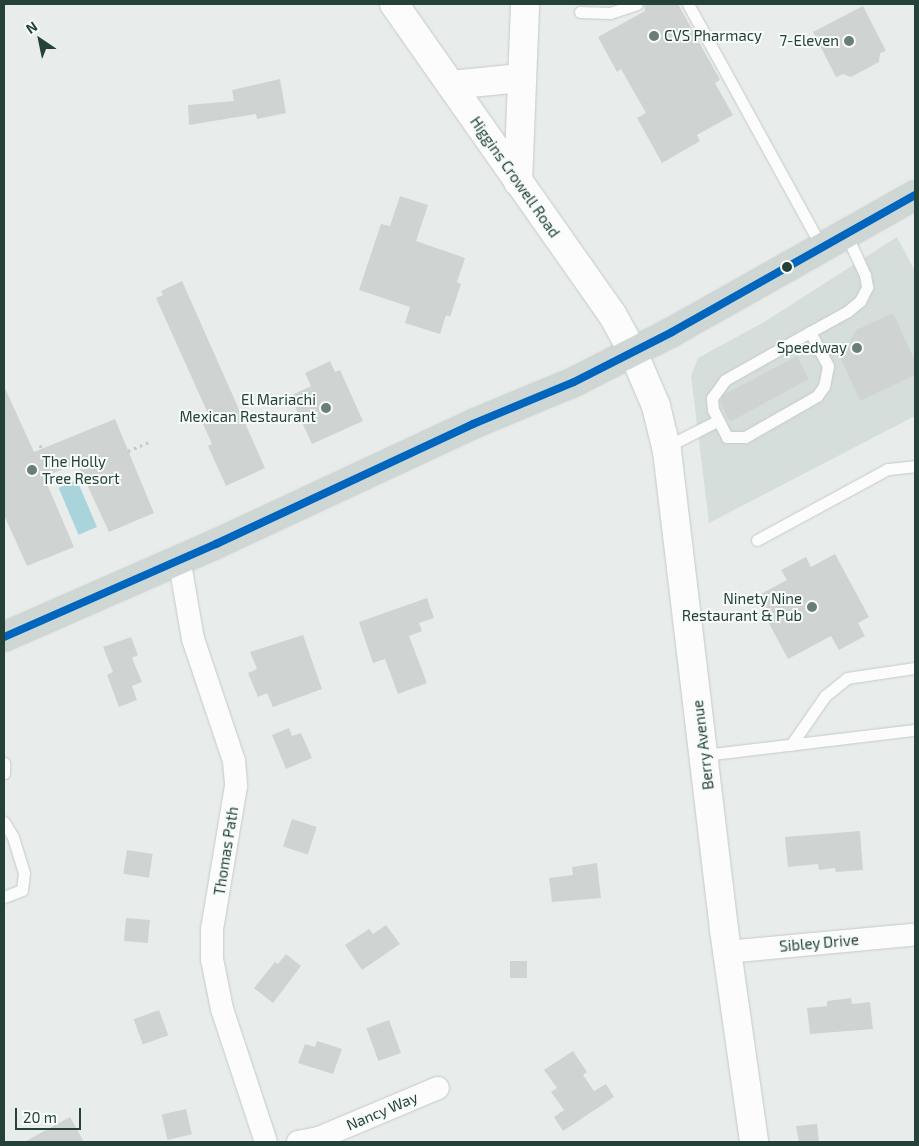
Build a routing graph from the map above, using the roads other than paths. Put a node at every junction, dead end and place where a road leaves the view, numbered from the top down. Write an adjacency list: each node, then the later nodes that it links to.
1 (394, 4): 7 (street, Higgins Crowell Road)
2 (525, 4): 6 (street)
3 (637, 4): 5 (lane)
4 (688, 4): 11 (lane)
5 (580, 12)
6 (521, 78): 7 (street); 8 (street)
7 (451, 85): 8 (street, Higgins Crowell Road)
8 (518, 182): 13 (street, Higgins Crowell Road)
9 (915, 194): 10 (main road)
10 (845, 233): 11 (main road); 12 (lane)
11 (821, 246): 13 (main road)
12 (810, 332): 14 (lane); 14 (lane)
13 (634, 352): 15 (street, Berry Avenue); 18 (main road)
14 (718, 421): 15 (lane)
15 (666, 448): 23 (street, Berry Avenue)
16 (915, 466): 17 (lane)
17 (757, 540)
18 (179, 558): 19 (main road); 31 (street, Thomas Path)
19 (4, 637)
20 (915, 668): 22 (lane)
21 (915, 730): 22 (lane)
22 (791, 744): 23 (lane)
23 (704, 754): 29 (street, Berry Avenue)
24 (4, 763): 25 (lane)
25 (4, 773)
26 (4, 822): 27 (lane)
27 (4, 897)
28 (911, 935): 29 (street, Sibley Drive)
29 (727, 952): 33 (street, Berry Avenue)
30 (438, 1088): 32 (street, Nancy Way)
31 (266, 1142)
32 (298, 1142)
33 (754, 1142)

